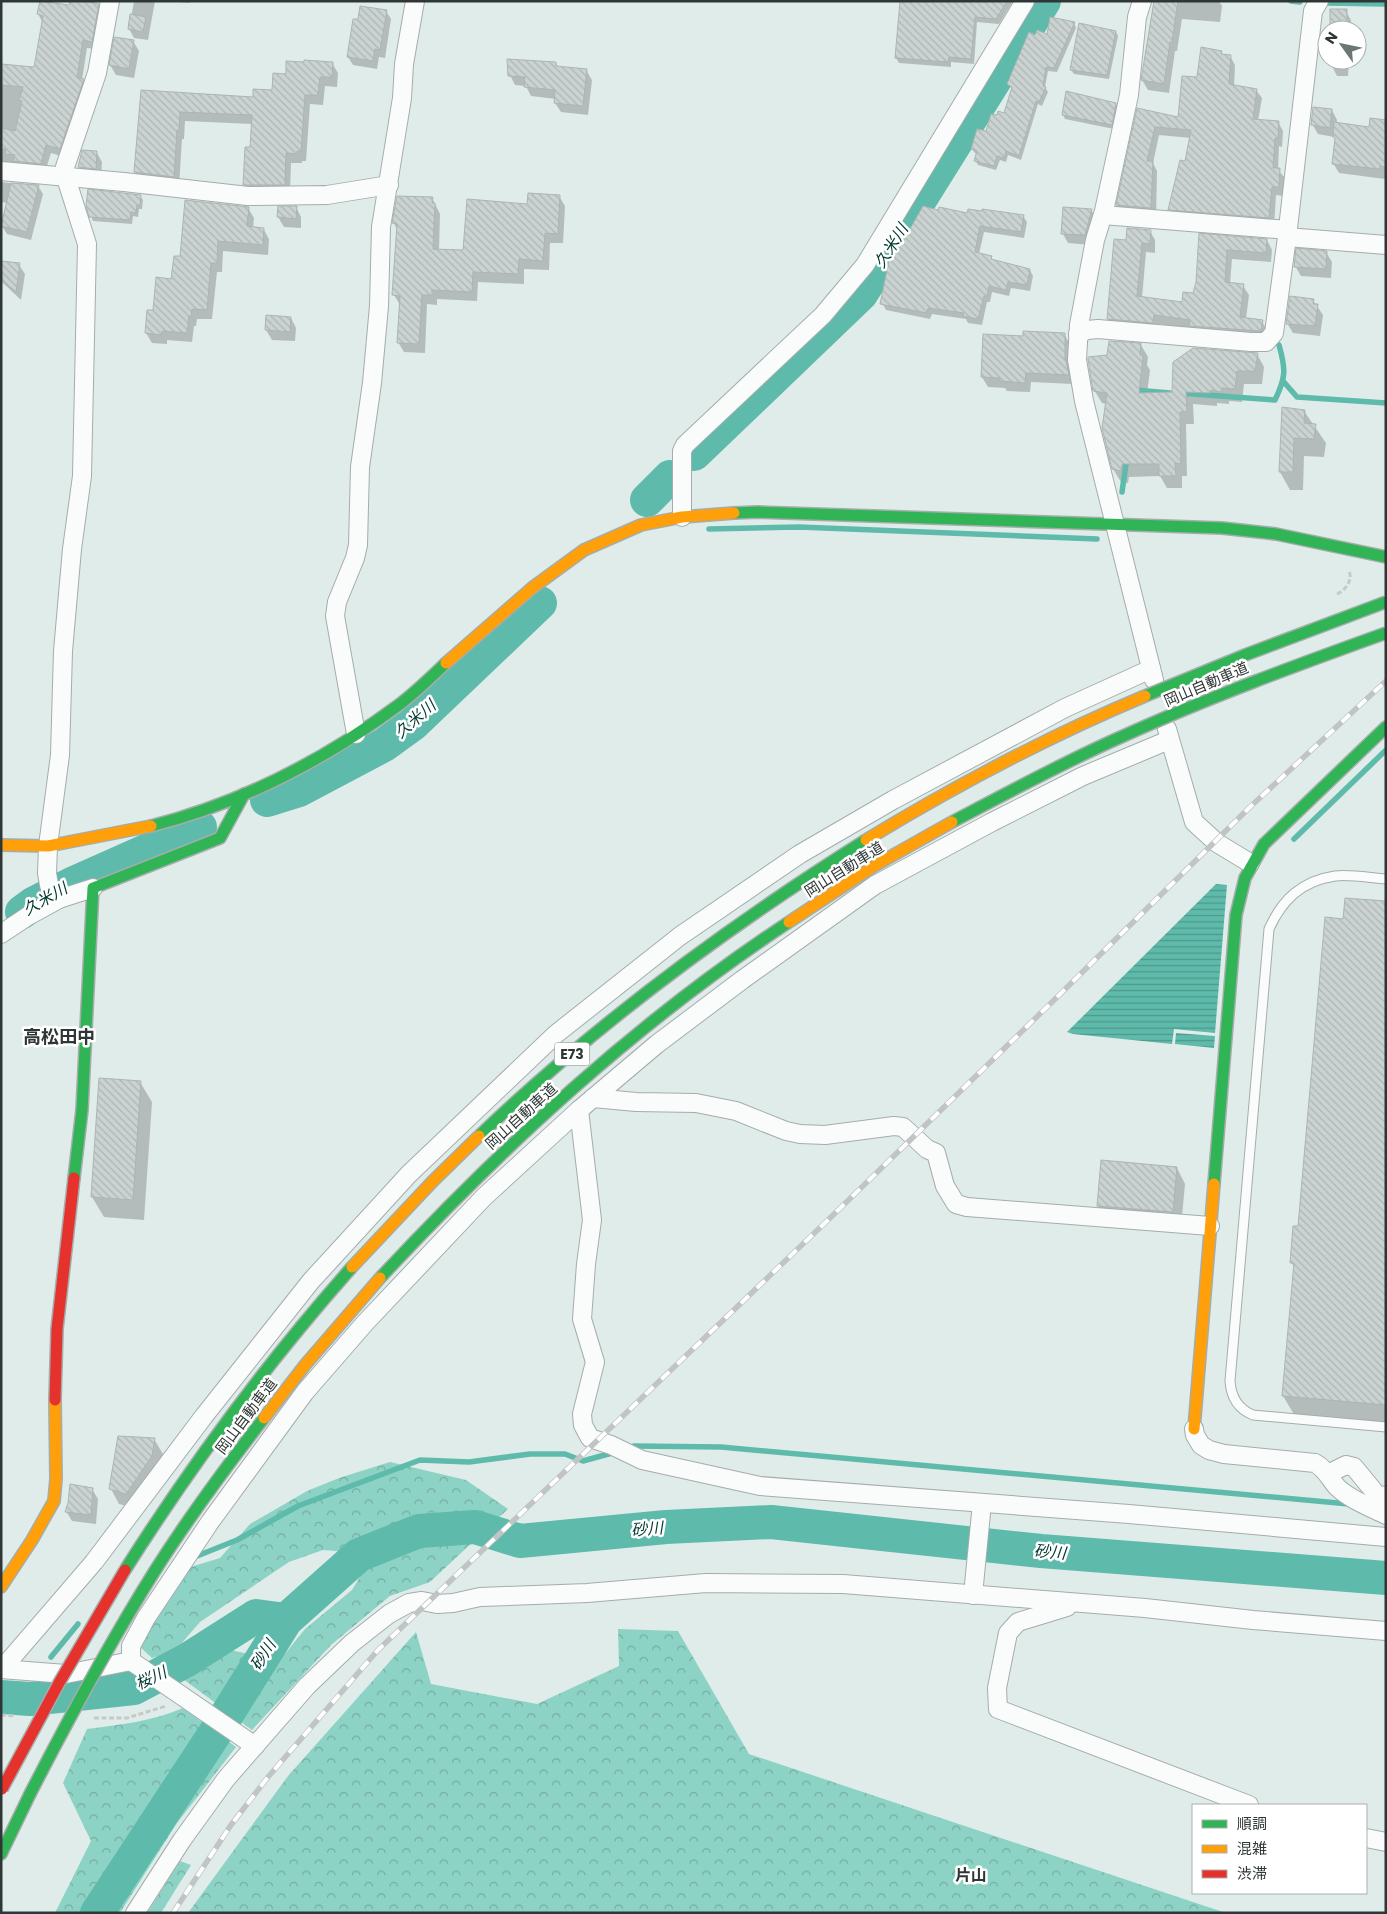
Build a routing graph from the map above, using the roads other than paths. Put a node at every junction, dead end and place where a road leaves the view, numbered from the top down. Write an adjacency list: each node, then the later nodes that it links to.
1 (110, 1): 7 (street)
2 (415, 1): 8 (street)
3 (1025, 1): 13 (street)
4 (1142, 1): 9 (street)
5 (1318, 1): 10 (street)
6 (1, 171): 7 (street)
7 (66, 178): 8 (street); 24 (street)
8 (389, 185): 20 (street)
9 (1103, 215): 10 (street); 12 (street)
10 (1287, 234): 11 (street); 12 (street)
11 (1386, 245)
12 (1078, 334): 14 (street)
13 (682, 517): 14 (main road); 20 (main road)
14 (1116, 526): 15 (main road); 18 (street)
15 (1386, 557)
16 (1386, 602): 47 (main road, 岡山自動車道 / E73, bridge)
17 (1386, 633): 51 (main road, 岡山自動車道 / E73, bridge)
18 (1151, 669): 21 (street); 45 (street)
19 (1386, 727): 25 (main road)
20 (356, 734): 22 (main road)
21 (1169, 740): 25 (street); 30 (street)
22 (244, 794): 24 (main road); 27 (main road)
23 (1, 845): 24 (main road)
24 (48, 846): 28 (street)
25 (1250, 864): 32 (main road)
26 (1386, 880): 33 (lane)
27 (93, 888): 28 (street); 40 (main road)
28 (54, 893): 29 (street)
29 (1, 934)
30 (593, 1098): 31 (street); 32 (street)
31 (579, 1110): 37 (street); 44 (street)
32 (1210, 1226): 34 (main road)
33 (1386, 1427)
34 (1194, 1429): 35 (street)
35 (1328, 1474): 36 (street); 38 (street)
36 (1386, 1496)
37 (982, 1506): 39 (street); 41 (street)
38 (1386, 1515)
39 (1386, 1537)
40 (1, 1587)
41 (974, 1590): 42 (street); 46 (street)
42 (1081, 1603): 43 (street); 48 (street)
43 (1386, 1631)
44 (135, 1663): 45 (street); 46 (street)
45 (2, 1669)
46 (255, 1746): 52 (street)
47 (1, 1790)
48 (1247, 1804)
49 (1367, 1838): 50 (street)
50 (1386, 1842)
51 (1, 1854)
52 (135, 1913)

